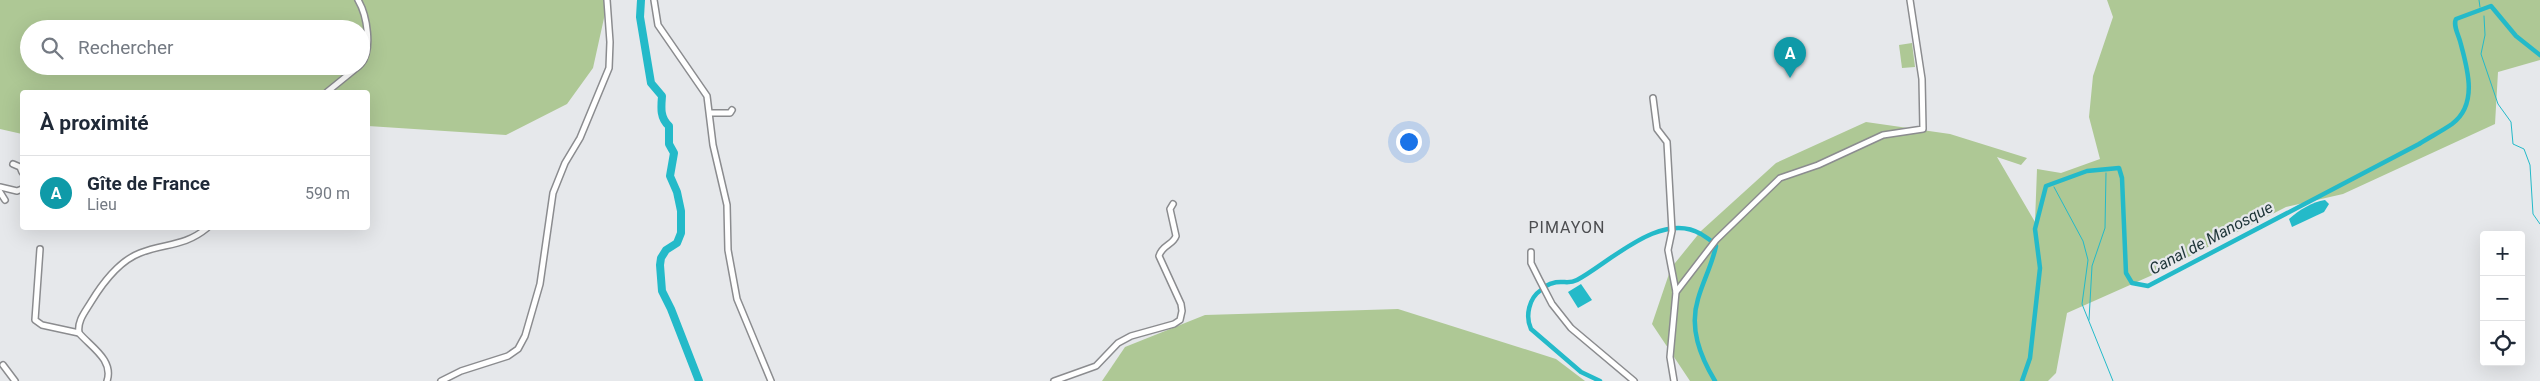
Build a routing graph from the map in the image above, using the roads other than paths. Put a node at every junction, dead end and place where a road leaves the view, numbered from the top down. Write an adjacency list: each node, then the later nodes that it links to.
1 (358, 0): 5 (street)
2 (607, 0): 26 (street)
3 (654, 0): 10 (street)
4 (1910, 0): 21 (street)
5 (365, 20)
6 (348, 75): 7 (street)
7 (329, 90)
8 (1653, 100): 21 (street)
9 (732, 110): 10 (street)
10 (711, 113): 27 (street)
11 (13, 164): 12 (street)
12 (20, 167)
13 (0, 187): 14 (street)
14 (20, 190)
15 (0, 192): 16 (street)
16 (5, 200)
17 (1173, 204): 28 (street)
18 (204, 230): 22 (street)
19 (40, 249): 22 (street)
20 (1531, 252): 29 (street)
21 (1676, 292): 30 (street)
22 (79, 334): 25 (street)
23 (3, 365): 24 (street)
24 (15, 381)
25 (107, 381)
26 (441, 381)
27 (771, 381)
28 (1054, 381)
29 (1634, 381)
30 (1674, 381)

